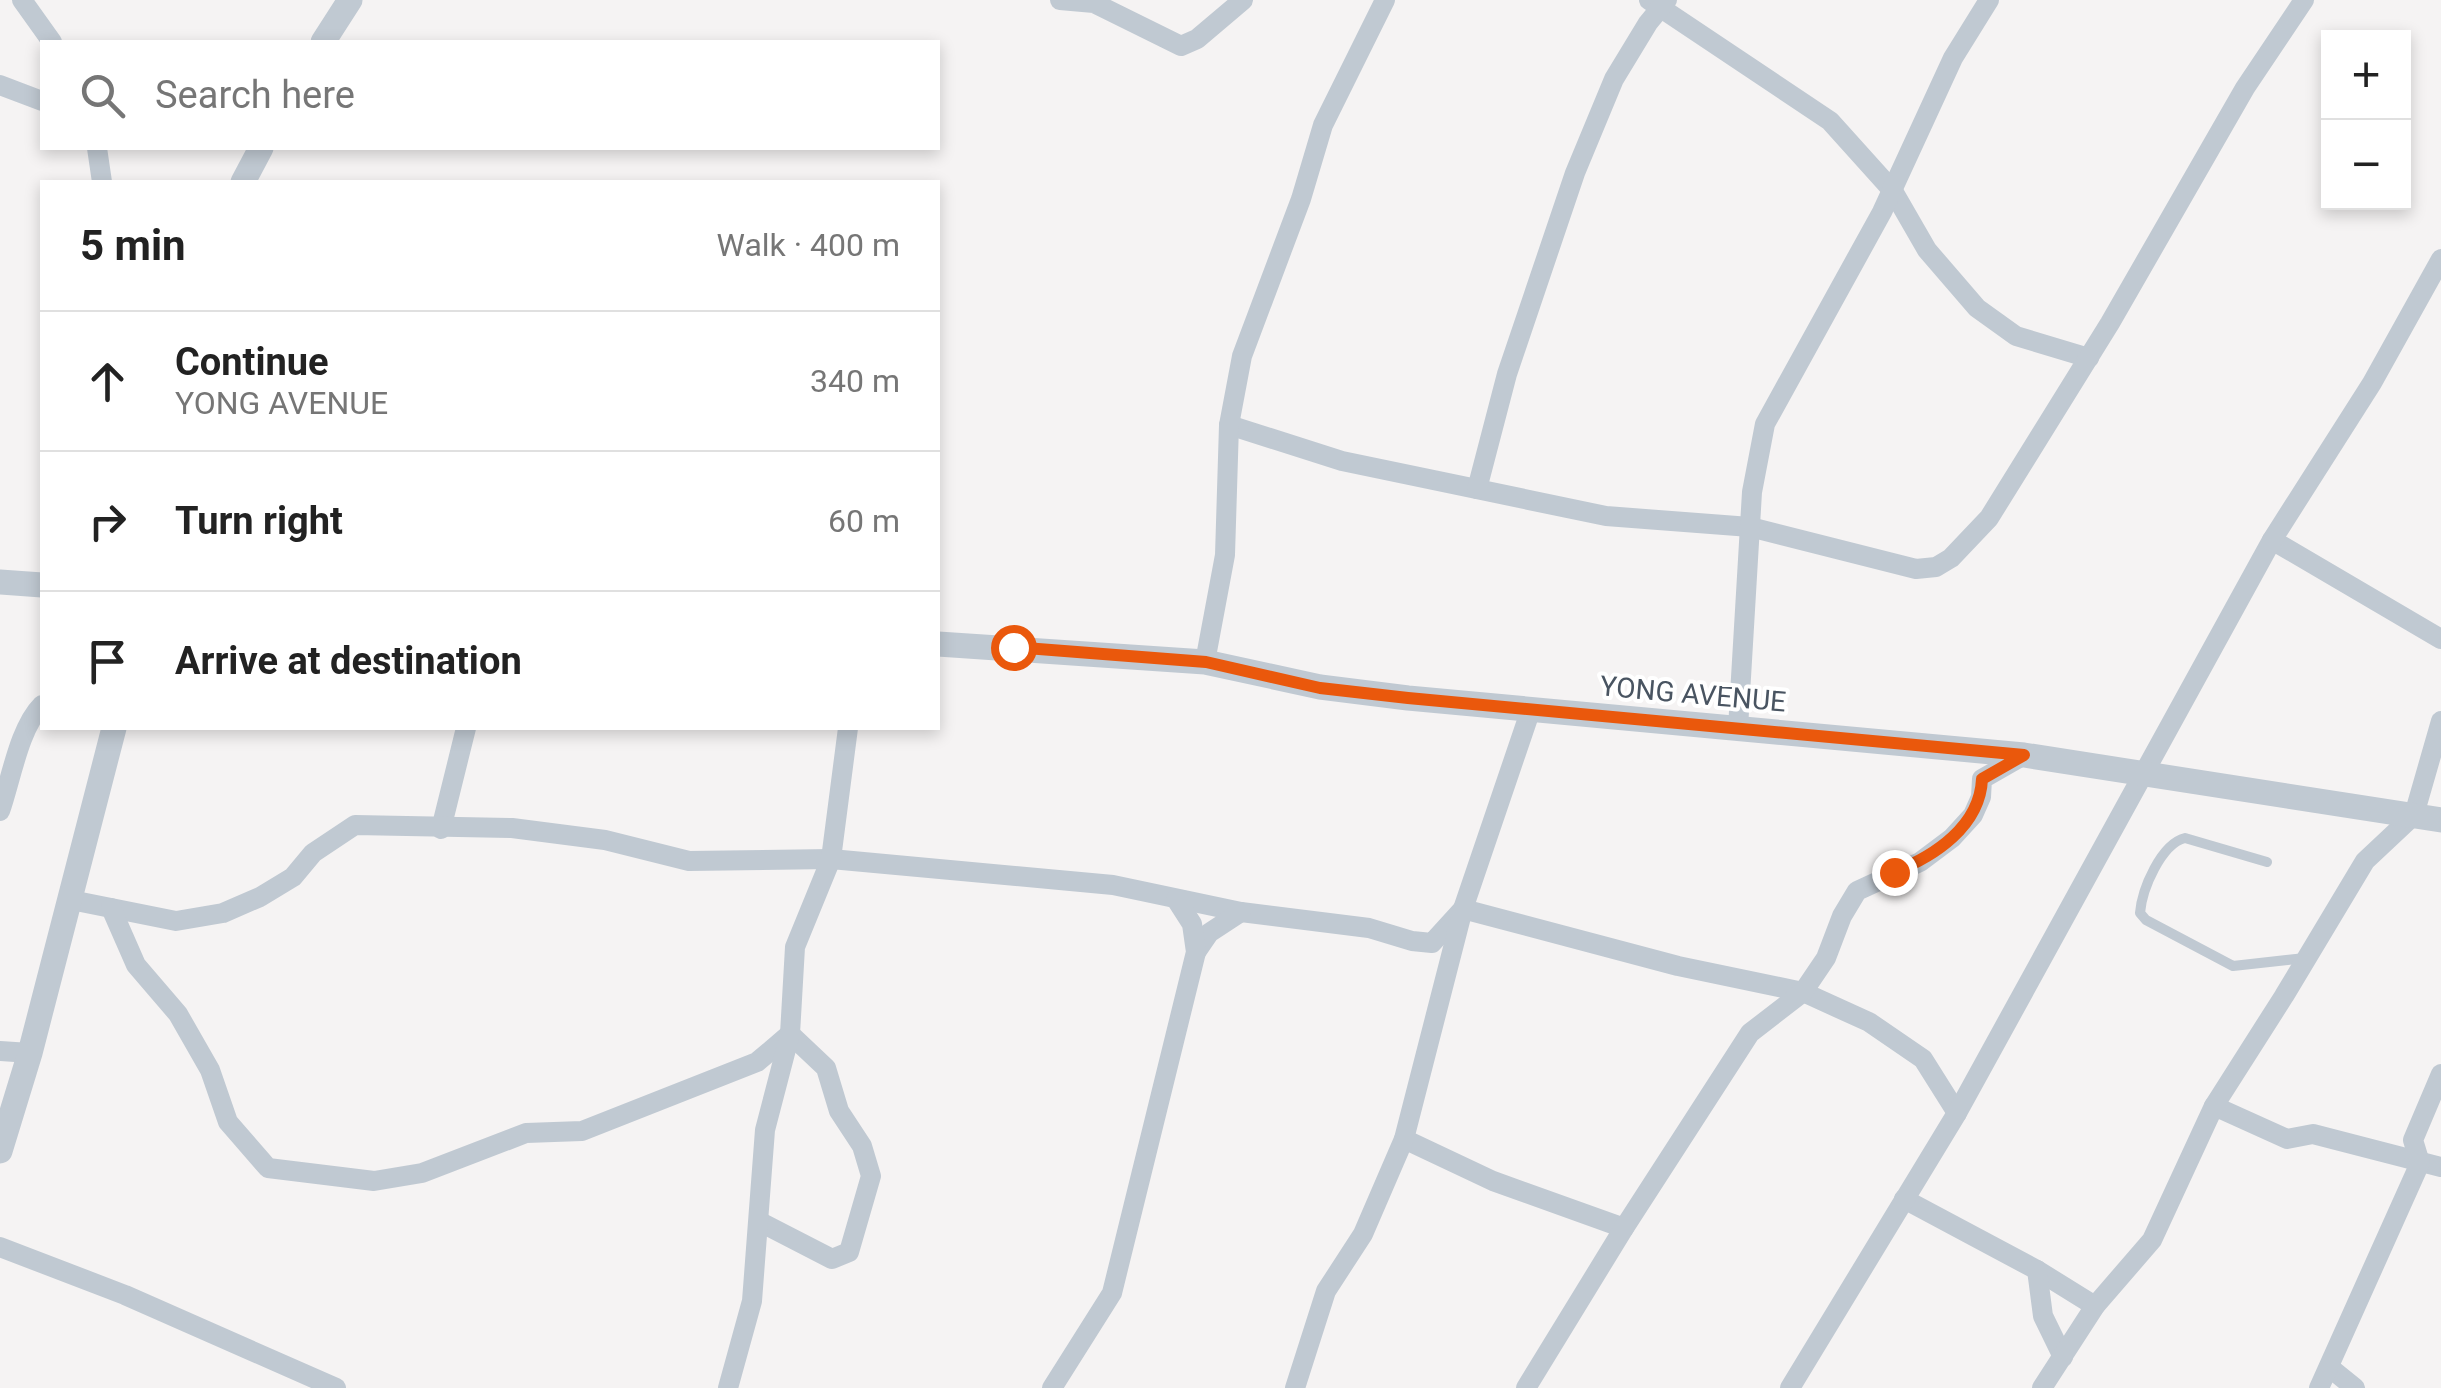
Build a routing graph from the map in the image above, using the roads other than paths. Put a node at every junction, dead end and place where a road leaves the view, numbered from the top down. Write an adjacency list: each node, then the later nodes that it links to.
1 (22, 0): 9 (street)
2 (350, 0): 10 (street)
3 (1060, 0): 4 (street)
4 (1243, 0)
5 (1384, 0): 20 (street)
6 (1989, 0): 17 (street)
7 (2304, 0): 19 (street)
8 (1660, 2): 17 (street); 21 (street)
9 (51, 40)
10 (324, 40)
11 (0, 84): 12 (street)
12 (40, 100)
13 (97, 150): 15 (street)
14 (260, 150): 16 (street)
15 (102, 180)
16 (244, 180)
17 (1892, 191): 19 (street); 22 (street)
18 (2441, 259): 23 (street)
19 (2089, 358): 22 (street)
20 (1229, 425): 21 (street); 28 (street)
21 (1477, 489): 22 (street)
22 (1750, 527): 32 (street)
23 (2272, 540): 26 (street); 37 (street)
24 (0, 582): 25 (street)
25 (40, 585)
26 (2441, 639)
27 (940, 644): 28 (street, YONG AVENUE)
28 (1206, 662): 30 (street, YONG AVENUE)
29 (40, 707): 38 (street)
30 (1531, 709): 32 (street, YONG AVENUE); 47 (street)
31 (2441, 721): 39 (street)
32 (1738, 728): 36 (street, YONG AVENUE)
33 (114, 730): 45 (street)
34 (466, 730): 41 (street)
35 (848, 730): 42 (street)
36 (2024, 755): 37 (street, YONG AVENUE); 51 (street)
37 (2144, 774): 39 (street, YONG AVENUE); 57 (street)
38 (0, 810)
39 (2414, 816): 40 (street, YONG AVENUE); 50 (street)
40 (2441, 820)
41 (441, 829): 42 (street); 46 (street)
42 (832, 859): 44 (street); 52 (street)
43 (2266, 862): 50 (lane)
44 (1176, 899): 48 (street); 49 (street)
45 (71, 900): 46 (street); 54 (street)
46 (111, 908): 52 (street)
47 (1463, 909): 48 (street); 51 (street); 58 (street)
48 (1242, 912): 49 (street)
49 (1196, 952): 71 (street)
50 (2306, 958): 56 (street)
51 (1803, 992): 57 (street); 63 (street)
52 (790, 1034): 62 (street); 62 (street)
53 (0, 1051): 54 (street)
54 (30, 1053): 59 (street)
55 (2441, 1074): 60 (street)
56 (2214, 1106): 60 (street); 66 (street)
57 (1958, 1113): 61 (street)
58 (1404, 1139): 63 (street); 72 (street)
59 (0, 1151)
60 (2431, 1165): 68 (street)
61 (1904, 1199): 65 (street); 74 (street)
62 (760, 1222): 70 (street)
63 (1624, 1228): 73 (street)
64 (0, 1247): 69 (street)
65 (2037, 1270): 66 (street); 67 (street)
66 (2096, 1306): 67 (street)
67 (2063, 1358): 75 (street)
68 (2329, 1366): 76 (street); 77 (street)
69 (336, 1388)
70 (728, 1388)
71 (1052, 1388)
72 (1294, 1388)
73 (1526, 1388)
74 (1790, 1388)
75 (2042, 1388)
76 (2320, 1388)
77 (2355, 1388)

